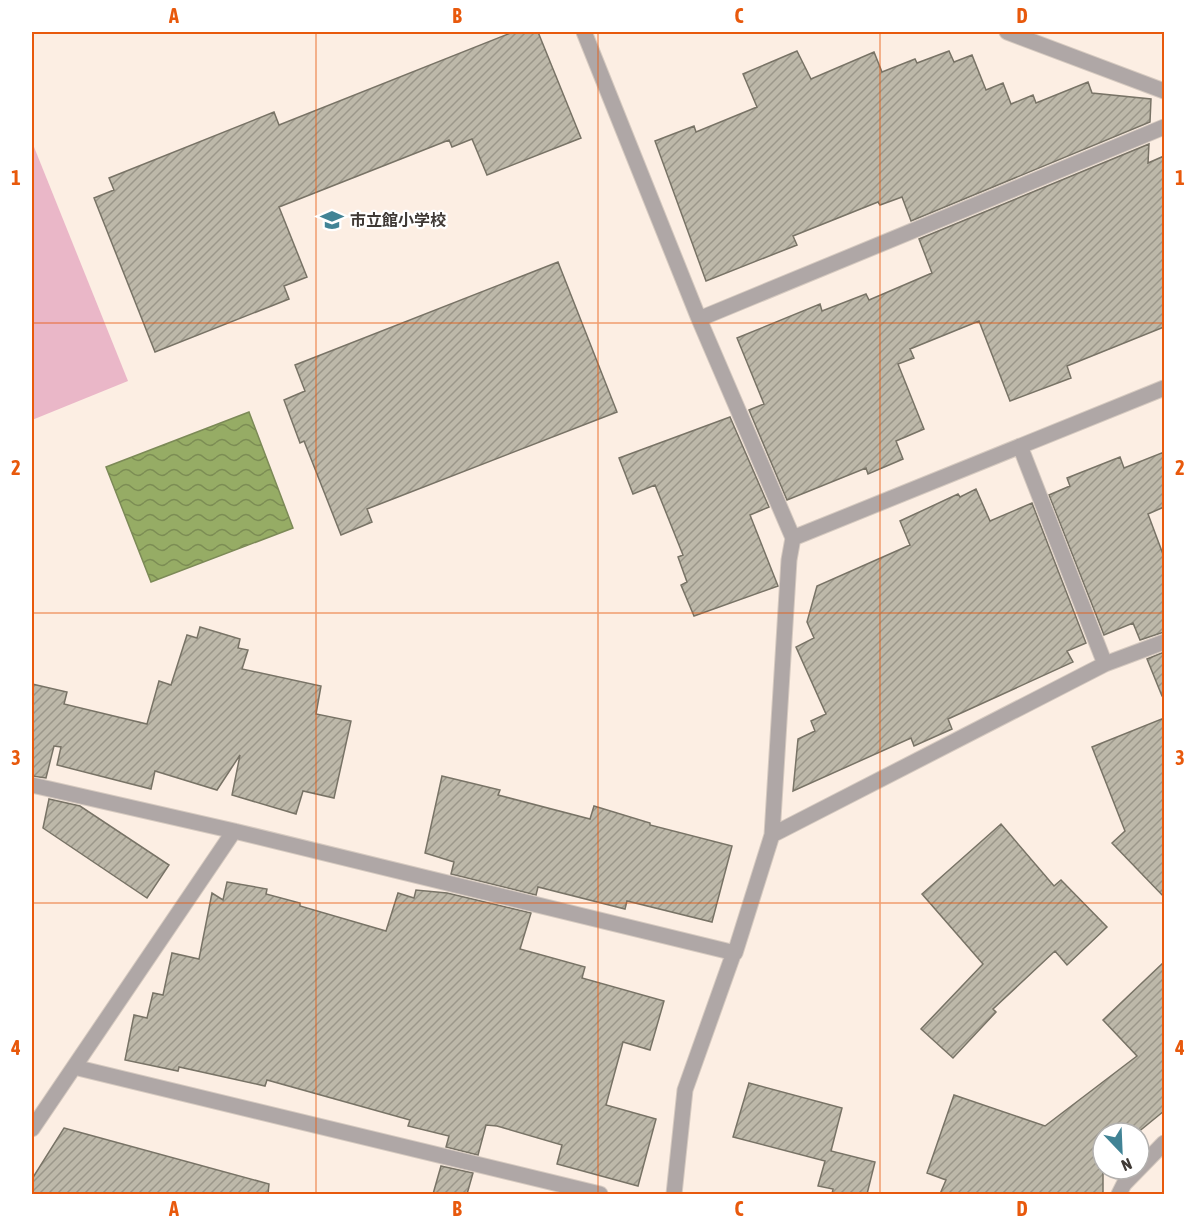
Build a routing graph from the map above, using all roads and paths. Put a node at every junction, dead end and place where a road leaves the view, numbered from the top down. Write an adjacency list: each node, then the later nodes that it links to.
1 (584, 32): 5 (street)
2 (1007, 32): 3 (street)
3 (1164, 91)
4 (1164, 127): 5 (street)
5 (699, 319): 8 (street)
6 (1164, 388): 7 (street)
7 (1020, 447): 8 (street); 10 (street)
8 (793, 538): 13 (street)
9 (1164, 642): 10 (street)
10 (1105, 664): 13 (street)
11 (32, 785): 12 (street)
12 (234, 831): 14 (street); 15 (street)
13 (772, 835): 14 (street)
14 (733, 955): 19 (street)
15 (74, 1067): 16 (street); 18 (street)
16 (32, 1129)
17 (1164, 1143): 20 (street)
18 (600, 1194)
19 (674, 1194)
20 (1119, 1194)

